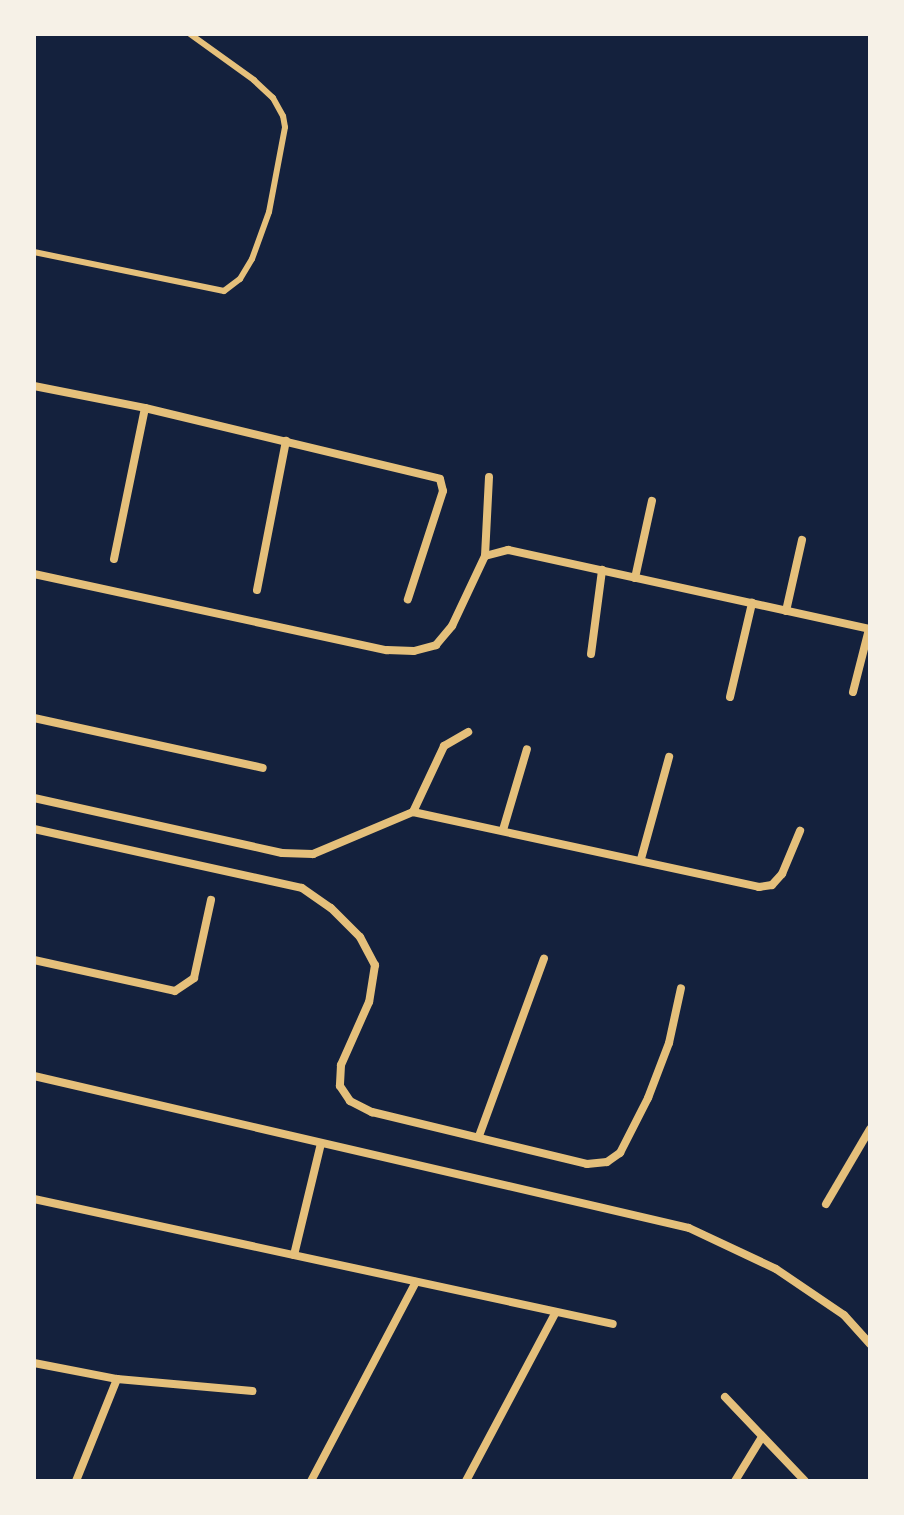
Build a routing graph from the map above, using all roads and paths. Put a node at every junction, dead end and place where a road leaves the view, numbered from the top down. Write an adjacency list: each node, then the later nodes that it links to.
1 (190, 34): 2 (lane)
2 (34, 252)
3 (34, 386): 4 (street)
4 (145, 408): 5 (street); 10 (street)
5 (286, 441): 14 (street); 15 (street)
6 (489, 477): 9 (street)
7 (652, 501): 13 (street)
8 (802, 540): 17 (street)
9 (485, 556): 11 (street); 12 (street)
10 (114, 559)
11 (602, 570): 13 (street); 19 (street)
12 (34, 574)
13 (635, 578): 16 (street)
14 (257, 590)
15 (408, 599)
16 (752, 603): 17 (street); 21 (street)
17 (786, 611): 18 (street)
18 (869, 629): 20 (street)
19 (591, 654)
20 (853, 692)
21 (730, 697)
22 (34, 718): 26 (street)
23 (468, 732): 28 (street)
24 (527, 749): 30 (street)
25 (669, 757): 32 (street)
26 (263, 768)
27 (34, 798): 28 (street)
28 (413, 812): 30 (street)
29 (34, 829): 39 (street)
30 (503, 830): 32 (street)
31 (800, 831): 32 (street)
32 (641, 859)
33 (211, 900): 35 (street)
34 (544, 958): 39 (street)
35 (34, 960)
36 (681, 988): 39 (street)
37 (34, 1076): 40 (street)
38 (869, 1135): 42 (street)
39 (479, 1136)
40 (321, 1143): 43 (street); 47 (street)
41 (35, 1202): 43 (street)
42 (826, 1204)
43 (294, 1255): 44 (street)
44 (416, 1282): 45 (street); 54 (street)
45 (556, 1312): 46 (street); 55 (street)
46 (613, 1324)
47 (870, 1344)
48 (34, 1363): 49 (street)
49 (117, 1379): 50 (street); 53 (street)
50 (252, 1391)
51 (725, 1397): 52 (street)
52 (762, 1437): 56 (street); 57 (street)
53 (76, 1481)
54 (311, 1481)
55 (466, 1481)
56 (735, 1481)
57 (805, 1481)

